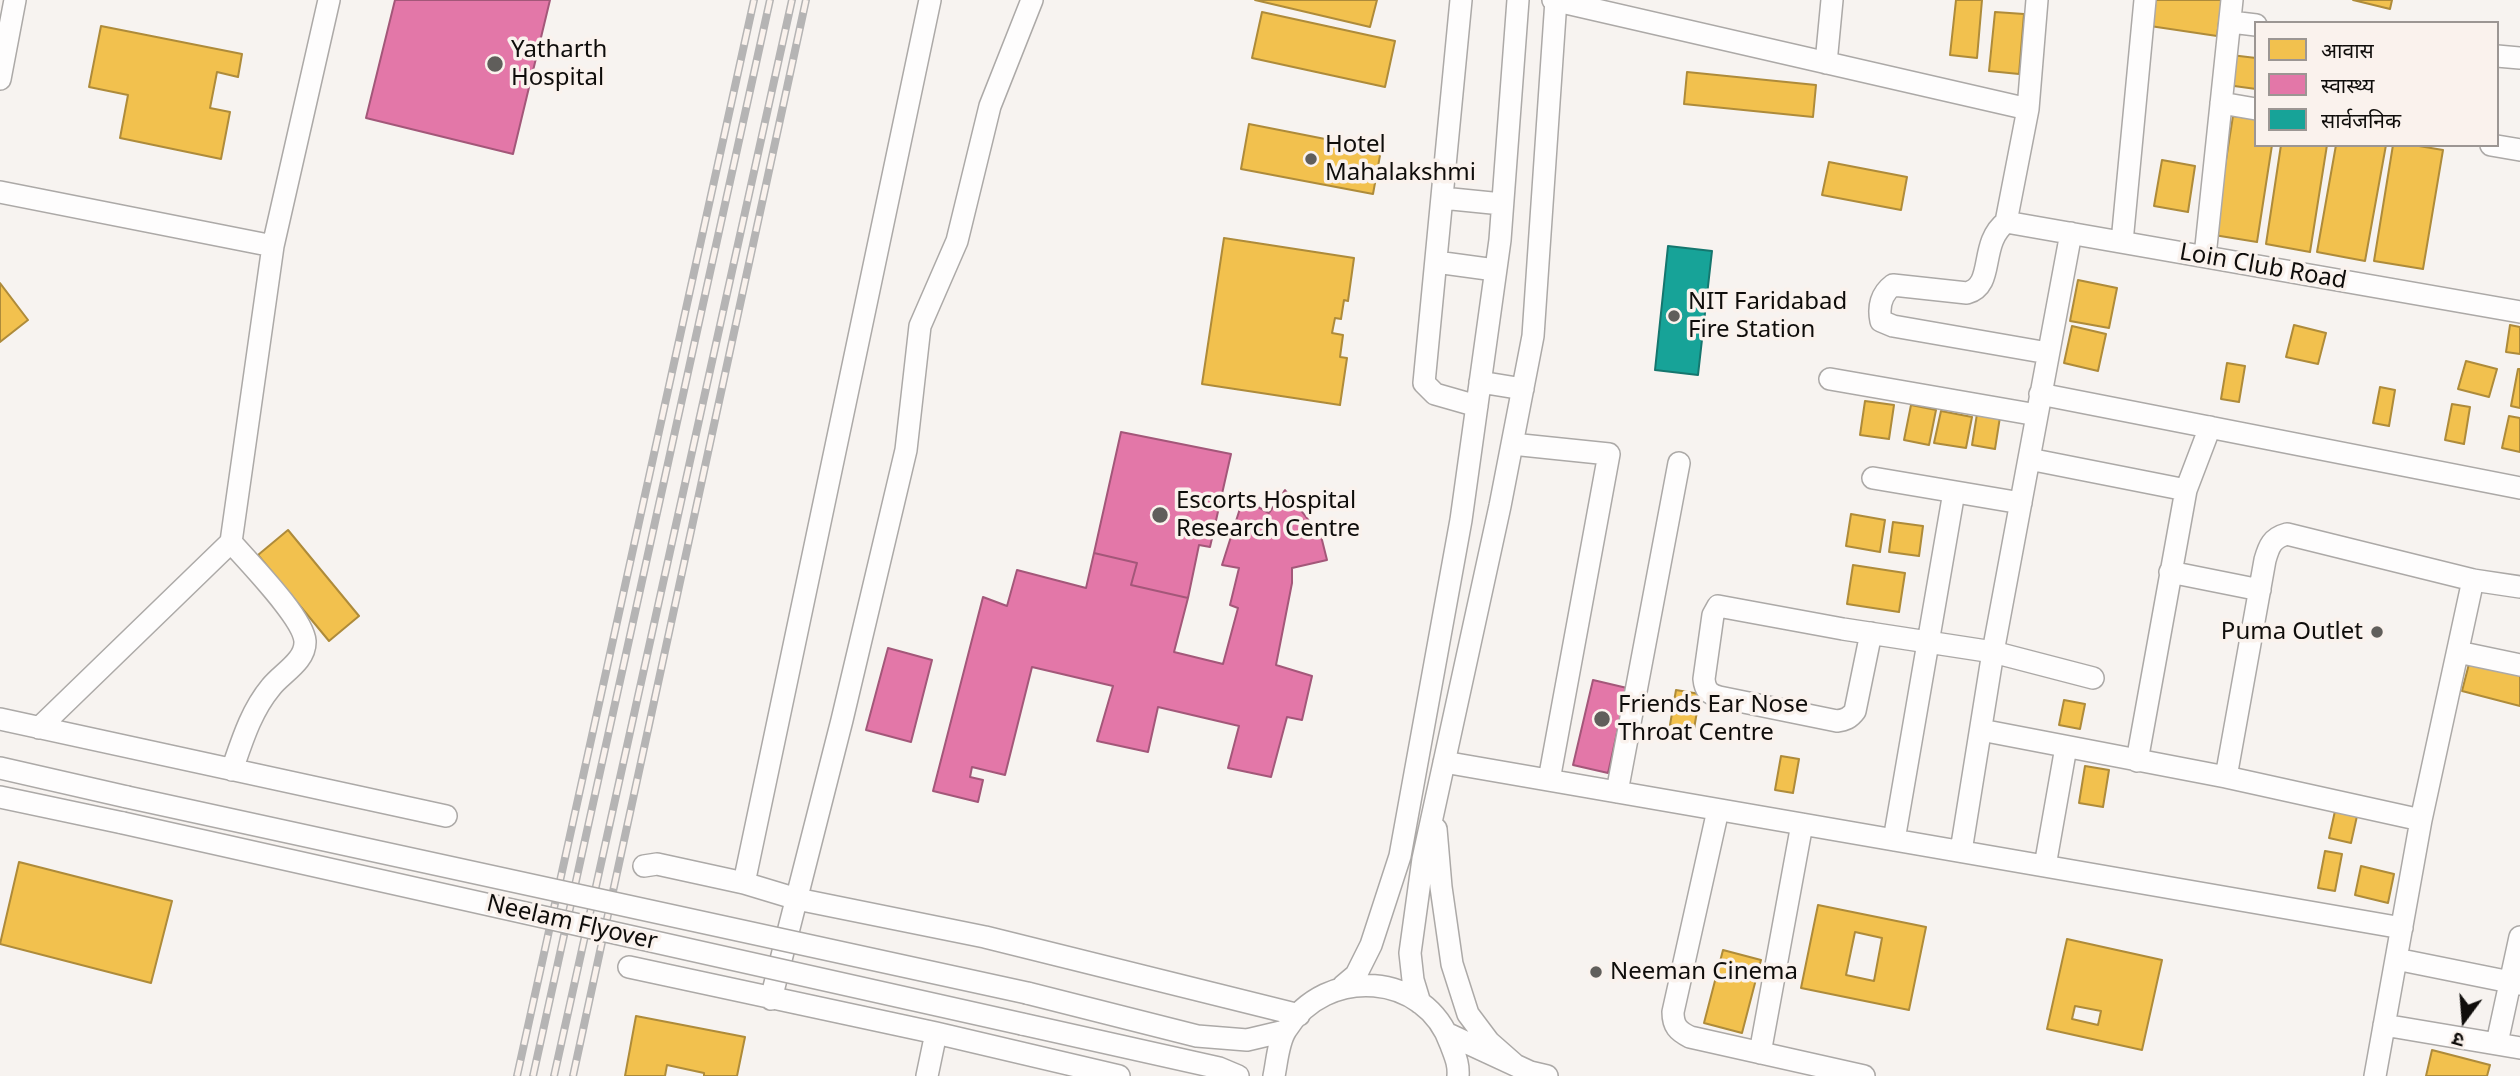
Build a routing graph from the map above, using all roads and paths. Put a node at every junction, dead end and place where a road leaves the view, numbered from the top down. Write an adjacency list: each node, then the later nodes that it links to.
1 (15, 0): 17 (street)
2 (329, 0): 29 (street)
3 (930, 0): 81 (street)
4 (1032, 0): 82 (street)
5 (1461, 0): 24 (street)
6 (1518, 0): 25 (street)
7 (1555, 0): 16 (street); 37 (street)
8 (1832, 0): 16 (street)
9 (2037, 0): 19 (street)
10 (2145, 0): 28 (street)
11 (2232, 0): 12 (street)
12 (2231, 22): 13 (street); 18 (street)
13 (2254, 25)
14 (2499, 55): 15 (street)
15 (2520, 58)
16 (1826, 62): 19 (street)
17 (0, 79)
18 (2221, 103): 20 (street); 30 (street)
19 (2028, 109): 26 (street)
20 (2254, 109)
21 (2499, 146): 22 (street)
22 (2520, 150)
23 (0, 192): 29 (street)
24 (1442, 198): 25 (street); 31 (street)
25 (1502, 204): 32 (street)
26 (2006, 222): 27 (street, Loin Club Road); 34 (street)
27 (2071, 233): 28 (street, Loin Club Road); 34 (street)
28 (2122, 242): 30 (street, Loin Club Road)
29 (273, 246): 49 (street)
30 (2205, 257): 33 (street, Loin Club Road)
31 (1436, 262): 32 (street); 39 (street)
32 (1495, 270): 36 (street)
33 (2520, 312)
34 (2048, 353): 38 (street)
35 (1830, 379): 38 (street)
36 (1480, 382): 37 (street); 39 (street)
37 (1523, 389): 41 (street)
38 (2038, 404): 40 (street); 42 (street)
39 (1477, 406): 88 (street)
40 (2210, 427): 45 (street); 46 (street)
41 (1512, 444): 65 (street); 69 (street)
42 (2029, 459): 46 (street); 48 (street)
43 (1679, 463): 70 (street)
44 (1873, 478): 47 (street)
45 (2520, 488)
46 (2186, 490): 50 (street)
47 (1954, 492): 48 (street); 55 (street)
48 (2021, 503): 56 (street)
49 (231, 542): 61 (street); 67 (street)
50 (2170, 572): 53 (street); 64 (street)
51 (2473, 580): 52 (street); 53 (street); 57 (street)
52 (2520, 587)
53 (2260, 590): 68 (street)
54 (1871, 633): 54 (street); 55 (street)
55 (1928, 642): 56 (street); 77 (street)
56 (1993, 652): 59 (street); 62 (street)
57 (2458, 652): 58 (street); 75 (street)
58 (2520, 665)
59 (2094, 678)
60 (0, 719): 61 (street)
61 (39, 728): 67 (street)
62 (1981, 730): 63 (street); 78 (street)
63 (2066, 747): 64 (street); 80 (street)
64 (2137, 761): 68 (street)
65 (1444, 762): 69 (street); 72 (street)
66 (0, 768): 93 (street, Neelam Flyover, bridge)
67 (232, 769): 74 (street)
68 (2226, 777): 75 (street)
69 (1549, 780): 70 (street)
70 (1617, 792): 73 (street)
71 (0, 797): 102 (street, Neelam Flyover, bridge)
72 (1435, 806): 90 (street); 99 (street)
73 (1718, 810): 76 (street); 98 (street)
74 (446, 816)
75 (2421, 820): 83 (street)
76 (1802, 824): 77 (street); 98 (street)
77 (1894, 840): 78 (street)
78 (1961, 852): 80 (street)
79 (644, 866): 81 (street)
80 (2045, 866): 83 (street)
81 (744, 883): 82 (street)
82 (797, 899): 89 (street); 91 (street)
83 (2402, 928): 85 (street)
84 (2520, 937): 87 (street)
85 (2396, 959): 87 (street); 92 (street)
86 (629, 967): 89 (street)
87 (2515, 983): 96 (street)
88 (1343, 986): 90 (street); 91 (street)
89 (771, 999): 94 (street)
90 (1420, 1003): 95 (street)
91 (1299, 1015): 93 (street)
92 (2384, 1026): 96 (street); 107 (street)
93 (1285, 1031): 103 (street)
94 (936, 1034): 100 (street); 101 (street)
95 (1448, 1034): 99 (street); 104 (street)
96 (2497, 1043): 97 (street)
97 (2520, 1048)
98 (1760, 1053): 106 (street)
99 (1514, 1064): 105 (street)
100 (927, 1076)
101 (1119, 1076)
102 (1238, 1076)
103 (1273, 1076)
104 (1458, 1076)
105 (1547, 1076)
106 (1864, 1076)
107 (2375, 1076)

